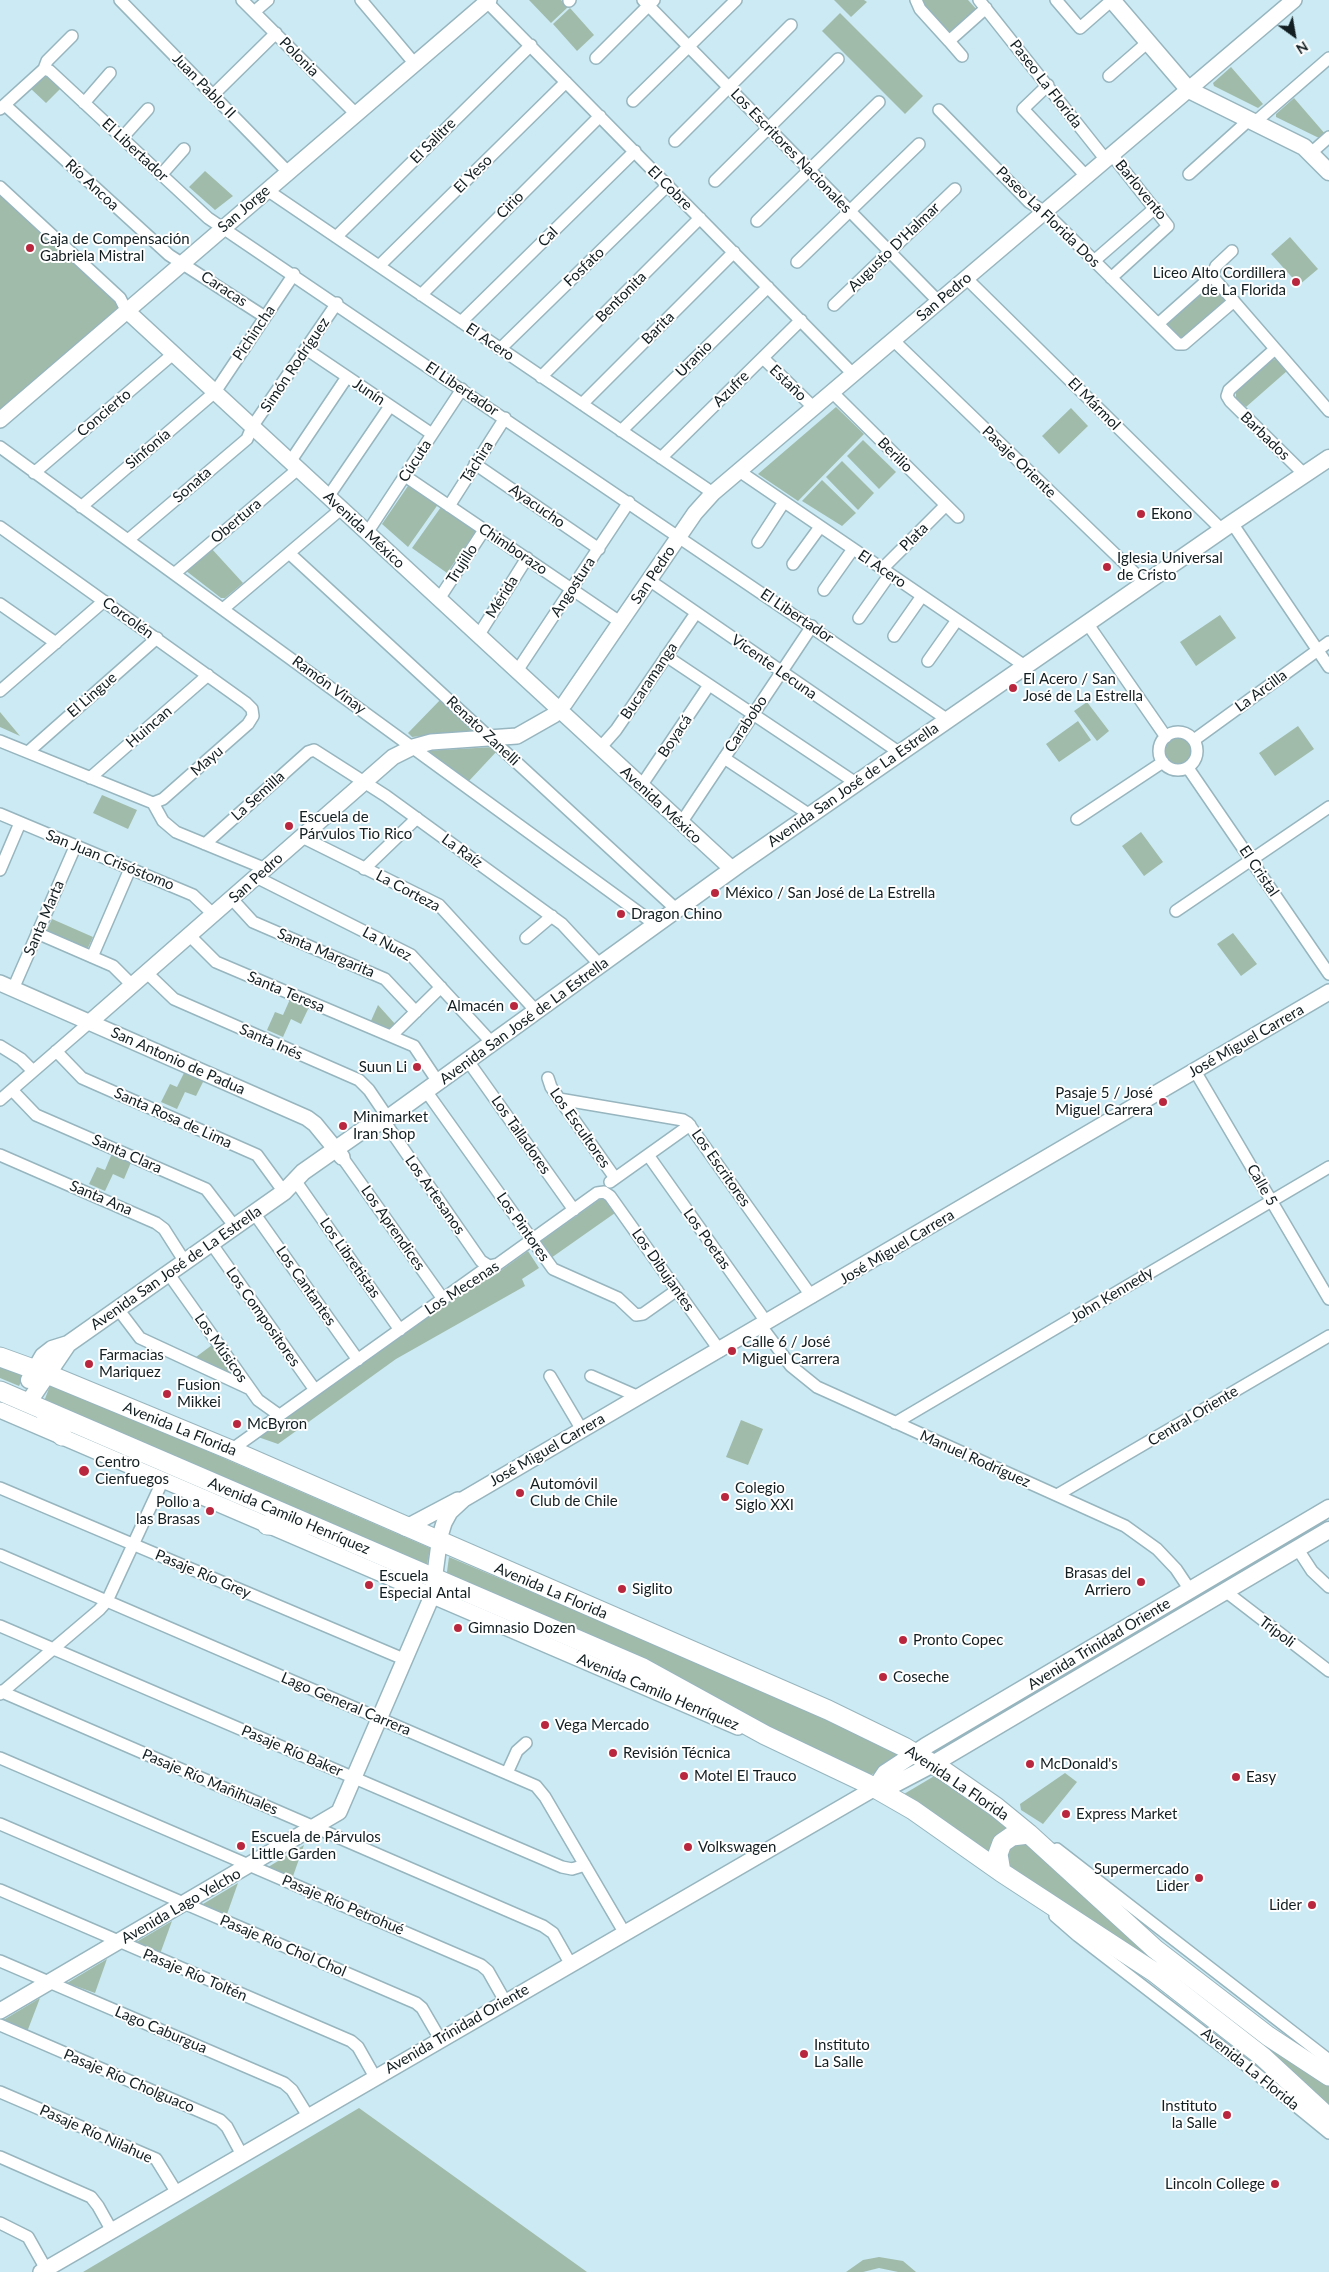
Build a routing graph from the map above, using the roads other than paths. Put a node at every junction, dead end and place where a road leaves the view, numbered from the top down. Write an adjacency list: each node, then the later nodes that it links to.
1 (242, 0): 13 (street, Polonia)
2 (268, 0): 13 (street)
3 (361, 0): 25 (street)
4 (736, 0): 20 (street)
5 (916, 0): 17 (street)
6 (1056, 0): 7 (street)
7 (1112, 0): 18 (main road)
8 (1294, 0): 32 (street, San Pedro)
9 (488, 1): 19 (street, El Cobre); 25 (street, San Jorge)
10 (125, 2): 33 (street, Juan Pablo II)
11 (648, 2): 20 (street, Los Escritores Nacionales); 22 (street)
12 (982, 4): 17 (street, Paseo La Florida); 30 (street, Paseo La Florida)
13 (254, 12): 15 (street, Polonia)
14 (791, 26): 31 (street)
15 (276, 34): 33 (street); 40 (street, Polonia)
16 (72, 36): 26 (street)
17 (949, 41): 21 (street)
18 (1148, 42): 28 (street); 32 (main road)
19 (530, 46): 29 (street, El Cobre); 69 (street, El Salitre)
20 (688, 46): 31 (street, Los Escritores Nacionales); 34 (street)
21 (962, 56)
22 (596, 58)
23 (1329, 58): 42 (street)
24 (838, 59): 43 (street)
25 (414, 64): 40 (street, San Jorge)
26 (44, 69): 35 (street, El Libertador); 37 (street)
27 (110, 73): 35 (street)
28 (1109, 76)
29 (566, 82): 41 (street, El Cobre); 76 (street, El Yeso)
30 (1048, 84): 51 (street, Paseo La Florida); 57 (street, Paseo La Florida)
31 (729, 87): 43 (street, Los Escritores Nacionales); 46 (street)
32 (1189, 90): 42 (main road); 51 (street, San Pedro)
33 (213, 95): 53 (street, Juan Pablo II)
34 (634, 101)
35 (84, 102): 44 (street, El Libertador)
36 (880, 102): 52 (street)
37 (2, 107): 75 (street, Río Ancoa)
38 (148, 109): 44 (street)
39 (939, 110): 65 (street, Paseo La Florida Dos)
40 (356, 114): 53 (street, San Jorge)
41 (600, 116): 49 (street, El Cobre); 82 (street, Cirio)
42 (1251, 121): 50 (main road); 56 (street)
43 (768, 128): 52 (street, Los Escritores Nacionales); 58 (street)
44 (122, 138): 55 (street, El Libertador)
45 (1329, 138): 50 (street)
46 (675, 141)
47 (919, 144): 64 (street)
48 (184, 149): 55 (street)
49 (635, 152): 59 (street, El Cobre); 90 (street, Cal)
50 (1311, 153): 54 (main road)
51 (1109, 157): 57 (street, San Pedro); 63 (street, Barlovento)
52 (810, 170): 64 (street, Los Escritores Nacionales); 67 (street)
53 (288, 172): 62 (street, San Jorge)
54 (1329, 172)
55 (161, 174): 68 (street, El Libertador)
56 (1189, 174)
57 (1086, 176): 65 (street, San Pedro)
58 (715, 181)
59 (668, 185): 66 (street, El Cobre); 94 (street, Fosfato)
60 (0, 187): 87 (street, Avenida México)
61 (955, 189): 72 (street, Augusto D'Halmar)
62 (267, 190): 68 (street, San Jorge); 69 (street, El Acero)
63 (1155, 208): 73 (street); 80 (street, Barlovento)
64 (850, 211): 72 (street, Los Escritores Nacionales); 74 (street)
65 (1045, 212): 73 (street, Paseo La Florida Dos); 79 (street, San Pedro)
66 (700, 218): 71 (street, El Cobre); 100 (street, Bentonita)
67 (757, 221)
68 (223, 227): 75 (street, San Jorge); 77 (street, El Libertador)
69 (336, 237): 76 (street, El Acero)
70 (1232, 251): 78 (street)
71 (734, 252): 81 (street, El Cobre); 104 (street, Barita)
72 (890, 252): 84 (street, Los Escritores Nacionales); 86 (street, Augusto D'Halmar)
73 (1094, 261): 80 (street, Paseo La Florida Dos)
74 (797, 262)
75 (181, 263): 87 (street, San Jorge); 88 (street, Caracas)
76 (379, 266): 82 (street, El Acero)
77 (294, 274): 85 (street, El Libertador); 88 (street, Pichincha)
78 (1212, 276): 83 (street); 91 (street)
79 (966, 278): 84 (street, San Pedro); 131 (street, El Mármol)
80 (1111, 278): 91 (street, Paseo La Florida Dos)
81 (768, 286): 89 (street, El Cobre); 111 (street, Uranio)
82 (420, 295): 90 (street, El Acero)
83 (1234, 301): 91 (street, Paseo La Florida Dos); 95 (street)
84 (939, 302): 92 (street, San Pedro)
85 (336, 303): 93 (street, Simón Rodríguez); 101 (street, El Libertador)
86 (834, 305)
87 (126, 310): 96 (street, Avenida México); 109 (street, San Jorge)
88 (265, 317): 102 (street, Pichincha)
89 (801, 320): 97 (street, Azufre); 98 (street, El Cobre)
90 (461, 322): 94 (street, El Acero)
91 (1158, 324)
92 (893, 340): 98 (street, San Pedro); 147 (street, Pasaje Oriente)
93 (306, 349): 99 (street, Junín); 110 (street, Simón Rodríguez)
94 (500, 349): 100 (street, El Acero)
95 (1275, 349): 107 (street); 120 (street, Barbados)
96 (173, 354): 102 (street, Avenida México); 119 (street, Concierto)
97 (763, 358): 106 (street, Estaño); 114 (street, Azufre)
98 (853, 374): 103 (street, San Pedro)
99 (347, 377): 105 (street, Junín); 117 (street, Obertura)
100 (541, 377): 104 (street, El Acero)
101 (462, 389): 108 (street, El Libertador); 112 (street, Cúcuta)
102 (214, 392): 110 (street, Avenida México); 127 (street, Sinfonía)
103 (832, 392): 106 (street, San Pedro); 126 (street, Berilio)
104 (582, 404): 111 (street, El Acero)
105 (390, 406): 112 (street, Junín); 123 (street)
106 (814, 408): 118 (street, San Pedro)
107 (1329, 411)
108 (505, 418): 116 (street, Táchira); 124 (street, El Libertador)
109 (0, 420)
110 (252, 427): 117 (street, Avenida México); 137 (street, Sonata)
111 (621, 431): 114 (street, El Acero)
112 (432, 434): 121 (street, Cúcuta)
113 (0, 447): 119 (street, Ramón Vinay)
114 (661, 458): 122 (street, El Acero)
115 (1329, 458): 120 (main road, Avenida San José de La Estrella)
116 (475, 464): 128 (street, Táchira); 139 (street, Ayacucho)
117 (294, 465): 123 (street, Avenida México); 145 (street, Obertura)
118 (739, 471): 122 (street, San Pedro); 125 (street, El Acero)
119 (34, 473): 127 (street, Ramón Vinay)
120 (1305, 474): 131 (main road, Avenida San José de La Estrella)
121 (405, 476): 128 (street, Chimborazo); 135 (street, Cúcuta)
122 (713, 493): 136 (street, San Pedro)
123 (328, 497): 129 (street, Avenida México)
124 (629, 502): 136 (street, El Libertador); 139 (street, Angostura)
125 (784, 502): 133 (street, El Acero); 138 (street)
126 (946, 505): 130 (street, Berilio); 144 (street, Plata)
127 (81, 506): 137 (street, Ramón Vinay)
128 (449, 506): 134 (street, Chimborazo)
129 (341, 509): 135 (street, Avenida México); 141 (street)
130 (958, 517)
131 (1227, 526): 147 (main road, Avenida San José de La Estrella); 166 (street, El Mármol)
132 (0, 527): 152 (street, Corcolén)
133 (820, 527): 140 (street, El Acero); 143 (street)
134 (484, 530): 142 (street, Chimborazo); 151 (street, Trujillo)
135 (367, 533): 151 (street, Avenida México)
136 (679, 536): 146 (street, San Pedro); 160 (street, El Libertador)
137 (128, 540): 145 (street, Ramón Vinay)
138 (758, 542)
139 (598, 549): 148 (street, Angostura)
140 (853, 549): 144 (street, El Acero); 149 (street)
141 (289, 553): 154 (street); 183 (street, Renato Zanelli)
142 (527, 558): 148 (street, Chimborazo); 161 (street, Mérida)
143 (793, 564)
144 (886, 572): 150 (street, El Acero); 156 (street, Plata)
145 (174, 574): 154 (street, Ramón Vinay)
146 (649, 580): 155 (street, Vicente Lecuna); 158 (street, San Pedro)
147 (1145, 583): 159 (main road, Avenida San José de La Estrella)
148 (572, 589): 158 (street, Chimborazo); 171 (street, Angostura)
149 (824, 590)
150 (922, 596): 157 (street, El Acero); 162 (street)
151 (439, 600): 161 (street, Avenida México)
152 (104, 601): 163 (street, Corcolén); 165 (street)
153 (0, 604): 165 (street)
154 (223, 609): 186 (street, Ramón Vinay)
155 (696, 613): 167 (street, Bucaramanga); 172 (street, Vicente Lecuna)
156 (859, 618)
157 (957, 620): 168 (street); 169 (street, El Acero)
158 (620, 622): 178 (street, San Pedro)
159 (1087, 623): 169 (main road, Avenida San José de La Estrella); 182 (street)
160 (812, 626): 172 (street, Carabobo); 181 (street, El Libertador)
161 (478, 636): 171 (street, Avenida México)
162 (894, 636)
163 (157, 638): 173 (street, Corcolén); 189 (street, El Lingue)
164 (1329, 642): 166 (street, La Arcilla)
165 (56, 643): 175 (street)
166 (1317, 650): 170 (street, El Mármol); 185 (street, La Arcilla)
167 (666, 656): 176 (street); 187 (street, Bucaramanga)
168 (928, 661)
169 (1025, 666): 181 (main road, Avenida San José de La Estrella)
170 (1329, 667)
171 (517, 671): 178 (street, Avenida México)
172 (781, 672): 180 (street, Carabobo); 190 (street, Vicente Lecuna)
173 (208, 675): 179 (street, Corcolén); 194 (street, Huincan)
174 (0, 676): 175 (street)
175 (10, 683): 177 (street)
176 (709, 685): 180 (street); 197 (street, Boyacá)
177 (0, 691)
178 (559, 710): 183 (street, San Pedro); 187 (street, Avenida México)
179 (253, 712): 198 (street, Mayu)
180 (753, 714): 191 (street, Carabobo); 196 (street)
181 (948, 720): 190 (main road, Avenida San José de La Estrella)
182 (1166, 737): 185 (street); 192 (street)
183 (492, 739): 186 (street, San Pedro); 216 (street, Renato Zanelli)
184 (0, 740): 189 (street)
185 (1194, 740): 193 (street)
186 (413, 747): 195 (street, San Pedro); 220 (street, Ramón Vinay)
187 (600, 748): 197 (street, Avenida México)
188 (312, 750): 195 (street, La Raíz); 207 (street, La Semilla)
189 (28, 752): 194 (street)
190 (900, 753): 196 (main road, Avenida San José de La Estrella)
191 (724, 758): 201 (street); 205 (street, Carabobo)
192 (1163, 762): 193 (street); 203 (street)
193 (1188, 768): 209 (street, El Cristal)
194 (90, 778): 198 (street)
195 (364, 781): 202 (street, La Raíz); 206 (street, San Pedro)
196 (856, 784): 201 (main road, Avenida San José de La Estrella)
197 (642, 786): 205 (street, Avenida México)
198 (153, 803): 207 (street, La Nuez)
199 (1329, 807): 209 (street)
200 (0, 814): 204 (street, San Juan Crisóstomo)
201 (810, 815): 213 (main road, Avenida San José de La Estrella)
202 (416, 818): 211 (street); 219 (street, La Raíz)
203 (1078, 819)
204 (20, 823): 208 (street, San Juan Crisóstomo); 212 (street)
205 (681, 823): 213 (street, Avenida México)
206 (302, 837): 211 (street, La Corteza); 214 (street, San Pedro)
207 (205, 844): 214 (street, La Nuez)
208 (74, 847): 210 (street, San Juan Crisóstomo); 221 (street, Santa Marta)
209 (1252, 860): 217 (street); 227 (street, El Cristal)
210 (130, 869): 218 (street, San Juan Crisóstomo); 224 (street)
211 (364, 869): 233 (street, La Corteza)
212 (0, 870)
213 (732, 870): 216 (main road, Avenida San José de La Estrella)
214 (261, 873): 215 (street, San Pedro); 230 (street, La Nuez)
215 (232, 899): 218 (street, San Pedro); 232 (street, Santa Margarita)
216 (677, 910): 220 (main road, Avenida San José de La Estrella)
217 (1176, 911)
218 (214, 915): 222 (street, San Pedro)
219 (552, 916): 223 (street); 225 (street, La Raíz)
220 (656, 925): 225 (main road, Avenida San José de La Estrella)
221 (37, 933): 224 (street); 229 (street, Santa Marta)
222 (190, 936): 226 (street, San Pedro); 235 (street, Santa Teresa)
223 (526, 938)
224 (92, 957): 228 (street)
225 (601, 966): 233 (main road, Avenida San José de La Estrella)
226 (147, 973): 228 (street, San Pedro); 247 (street, Santa Inés)
227 (1329, 974)
228 (132, 985): 234 (street, San Pedro)
229 (7, 986): 234 (street, San Antonio de Padua)
230 (441, 987): 232 (street); 236 (street, La Nuez)
231 (1329, 992): 241 (street, José Miguel Carrera)
232 (416, 1012): 235 (street)
233 (537, 1012): 236 (main road, Avenida San José de La Estrella)
234 (90, 1022): 238 (street, San Pedro); 249 (street, San Antonio de Padua)
235 (392, 1036): 243 (street, Santa Teresa)
236 (493, 1044): 239 (main road, Avenida San José de La Estrella)
237 (0, 1046): 240 (street)
238 (56, 1052): 240 (street, San Pedro); 254 (street, Santa Rosa de Lima)
239 (468, 1061): 243 (main road, Avenida San José de La Estrella); 257 (street, Los Talladores)
240 (33, 1071): 244 (street, San Pedro)
241 (1195, 1071): 256 (street, Calle 5); 266 (street, José Miguel Carrera)
242 (548, 1078): 245 (street, Los Escultores)
243 (432, 1087): 247 (main road, Avenida San José de La Estrella); 260 (street, Los Pintores)
244 (12, 1090): 246 (street, San Pedro); 259 (street, Santa Clara)
245 (559, 1099): 248 (street, Los Escritores); 253 (street, Los Escultores)
246 (0, 1100)
247 (386, 1120): 249 (main road, Avenida San José de La Estrella); 263 (street, Los Artesanos)
248 (690, 1125): 251 (street, Los Mecenas); 266 (street, Los Escritores)
249 (339, 1153): 254 (main road, Avenida San José de La Estrella); 267 (street, Los Aprendices)
250 (0, 1155): 262 (street, Santa Ana)
251 (648, 1155): 253 (street, Los Mecenas); 270 (street, Los Poetas)
252 (1329, 1167): 256 (street, John Kennedy)
253 (615, 1178): 255 (street, Los Mecenas)
254 (292, 1189): 258 (main road, Avenida San José de La Estrella); 271 (street, Los Libretistas)
255 (604, 1192): 257 (street, Los Mecenas); 265 (street, Los Dibujantes)
256 (1271, 1201): 268 (street, Calle 5); 286 (street, John Kennedy)
257 (574, 1210): 260 (street, Los Mecenas)
258 (254, 1213): 259 (main road, Avenida San José de La Estrella); 275 (street, Los Cantantes)
259 (235, 1226): 261 (main road, Avenida San José de La Estrella)
260 (532, 1239): 263 (street, Los Mecenas); 265 (street, Los Pintores)
261 (211, 1243): 262 (main road, Avenida San José de La Estrella); 280 (street, Los Compositores)
262 (185, 1262): 264 (main road, Avenida San José de La Estrella)
263 (489, 1266): 267 (street, Los Mecenas)
264 (168, 1273): 269 (main road, Avenida San José de La Estrella); 279 (street, Los Músicos)
265 (677, 1290): 273 (street, Los Dibujantes)
266 (812, 1297): 270 (street, José Miguel Carrera)
267 (443, 1299): 271 (street, Los Mecenas)
268 (1329, 1299)
269 (118, 1309): 276 (main road, Avenida San José de La Estrella); 279 (street)
270 (764, 1325): 273 (street, José Miguel Carrera); 286 (street, Manuel Rodríguez)
271 (400, 1330): 275 (street, Los Mecenas)
272 (1329, 1336): 292 (street, Central Oriente)
273 (720, 1350): 282 (street, José Miguel Carrera)
274 (0, 1357): 276 (main road, Avenida La Florida)
275 (358, 1360): 280 (street, Los Mecenas)
276 (41, 1371): 283 (main road, Avenida San José de La Estrella); 289 (main road, Avenida La Florida)
277 (550, 1376): 287 (street)
278 (591, 1376): 282 (street)
279 (250, 1389): 285 (street, Los Músicos)
280 (315, 1390): 285 (street, Los Mecenas)
281 (0, 1391): 283 (main road, Avenida Camilo Henríquez)
282 (639, 1397): 287 (street, José Miguel Carrera)
283 (30, 1404): 288 (main road); 296 (main road, Avenida Camilo Henríquez)
284 (0, 1410): 288 (street, Avenida Camilo Henríquez)
285 (279, 1416): 289 (street, Los Mecenas)
286 (895, 1423): 292 (street, Manuel Rodríguez)
287 (582, 1430): 293 (street, José Miguel Carrera)
288 (62, 1436): 290 (street, Avenida Camilo Henríquez)
289 (231, 1450): 297 (main road, Avenida La Florida)
290 (163, 1480): 295 (street, Avenida Camilo Henríquez); 300 (street)
291 (0, 1488): 300 (street, Pasaje Río Grey)
292 (1057, 1496): 305 (street, Manuel Rodríguez)
293 (464, 1499): 297 (street, José Miguel Carrera); 299 (street, José Miguel Carrera)
294 (1329, 1508): 305 (main road, Avenida Trinidad Oriente)
295 (267, 1525): 296 (main road); 304 (street, Avenida Camilo Henríquez)
296 (319, 1528): 304 (main road, Avenida Camilo Henríquez)
297 (405, 1528): 299 (main road, Avenida La Florida)
298 (1329, 1530): 301 (main road, Avenida Trinidad Oriente)
299 (439, 1542): 304 (street, José Miguel Carrera); 315 (main road, Avenida La Florida)
300 (133, 1545): 307 (street); 310 (street, Pasaje Río Grey)
301 (1297, 1548): 303 (street); 306 (main road, Avenida Trinidad Oriente)
302 (0, 1555): 307 (street, Lago General Carrera)
303 (1329, 1587)
304 (433, 1588): 310 (street, Avenida Lago Yelcho); 320 (main road, Avenida Camilo Henríquez)
305 (1190, 1590): 315 (main road, Avenida Trinidad Oriente)
306 (1225, 1591): 311 (street, Trípoli); 317 (main road, Avenida Trinidad Oriente)
307 (107, 1601): 309 (street); 313 (street, Lago General Carrera)
308 (0, 1626): 309 (street, Pasaje Río Baker)
309 (55, 1649): 312 (street); 319 (street, Pasaje Río Baker)
310 (406, 1660): 313 (street, Avenida Lago Yelcho)
311 (1329, 1671)
312 (1, 1693): 322 (street, Pasaje Río Mañihuales)
313 (380, 1719): 318 (street, Lago General Carrera); 319 (street, Avenida Lago Yelcho)
314 (526, 1743): 318 (street)
315 (915, 1753): 317 (main road, Avenida La Florida); 320 (main road, Avenida Trinidad Oriente)
316 (0, 1758): 324 (street, Pasaje Río Petrohué)
317 (934, 1764): 320 (main road, Avenida Trinidad Oriente); 323 (main road, Avenida La Florida)
318 (507, 1773): 325 (street, Lago General Carrera)
319 (355, 1778): 322 (street, Avenida Lago Yelcho); 325 (street, Pasaje Río Baker)
320 (875, 1788): 326 (main road, Avenida La Florida); 330 (street, Avenida Trinidad Oriente)
321 (0, 1824): 329 (street, Pasaje Río Chol Chol)
322 (315, 1827): 324 (street, Avenida Lago Yelcho); 333 (street, Pasaje Río Mañihuales)
323 (1029, 1834): 326 (main road); 339 (street, Avenida La Florida); 340 (main road, Avenida La Florida)
324 (250, 1865): 329 (street, Avenida Lago Yelcho); 335 (street, Pasaje Río Petrohué)
325 (585, 1865): 330 (street, Lago General Carrera)
326 (1001, 1872): 328 (main road, Avenida La Florida)
327 (0, 1890): 331 (street, Pasaje Río Toltén)
328 (1031, 1892): 344 (main road, Avenida La Florida); 345 (street, Avenida La Florida)
329 (184, 1903): 331 (street, Avenida Lago Yelcho); 338 (street, Pasaje Río Chol Chol)
330 (624, 1932): 333 (street, Avenida Trinidad Oriente)
331 (119, 1942): 334 (street, Avenida Lago Yelcho); 341 (street, Pasaje Río Toltén)
332 (0, 1961): 334 (street, Lago Caburgua)
333 (570, 1963): 335 (street, Avenida Trinidad Oriente)
334 (49, 1982): 336 (street, Avenida Lago Yelcho); 343 (street, Lago Caburgua)
335 (506, 2001): 338 (street, Avenida Trinidad Oriente)
336 (0, 2011)
337 (0, 2025): 346 (street, Pasaje Río Cholguaco)
338 (440, 2039): 341 (street, Avenida Trinidad Oriente)
339 (1329, 2060)
340 (1329, 2076)
341 (375, 2077): 343 (street, Avenida Trinidad Oriente)
342 (0, 2092): 348 (street, Pasaje Río Nilahue)
343 (308, 2116): 346 (street, Avenida Trinidad Oriente)
344 (1329, 2118)
345 (1329, 2133)
346 (242, 2154): 348 (street, Avenida Trinidad Oriente)
347 (0, 2157): 350 (street)
348 (177, 2192): 350 (street, Avenida Trinidad Oriente)
349 (0, 2223): 351 (street)
350 (112, 2231): 351 (street, Avenida Trinidad Oriente)
351 (44, 2271)

